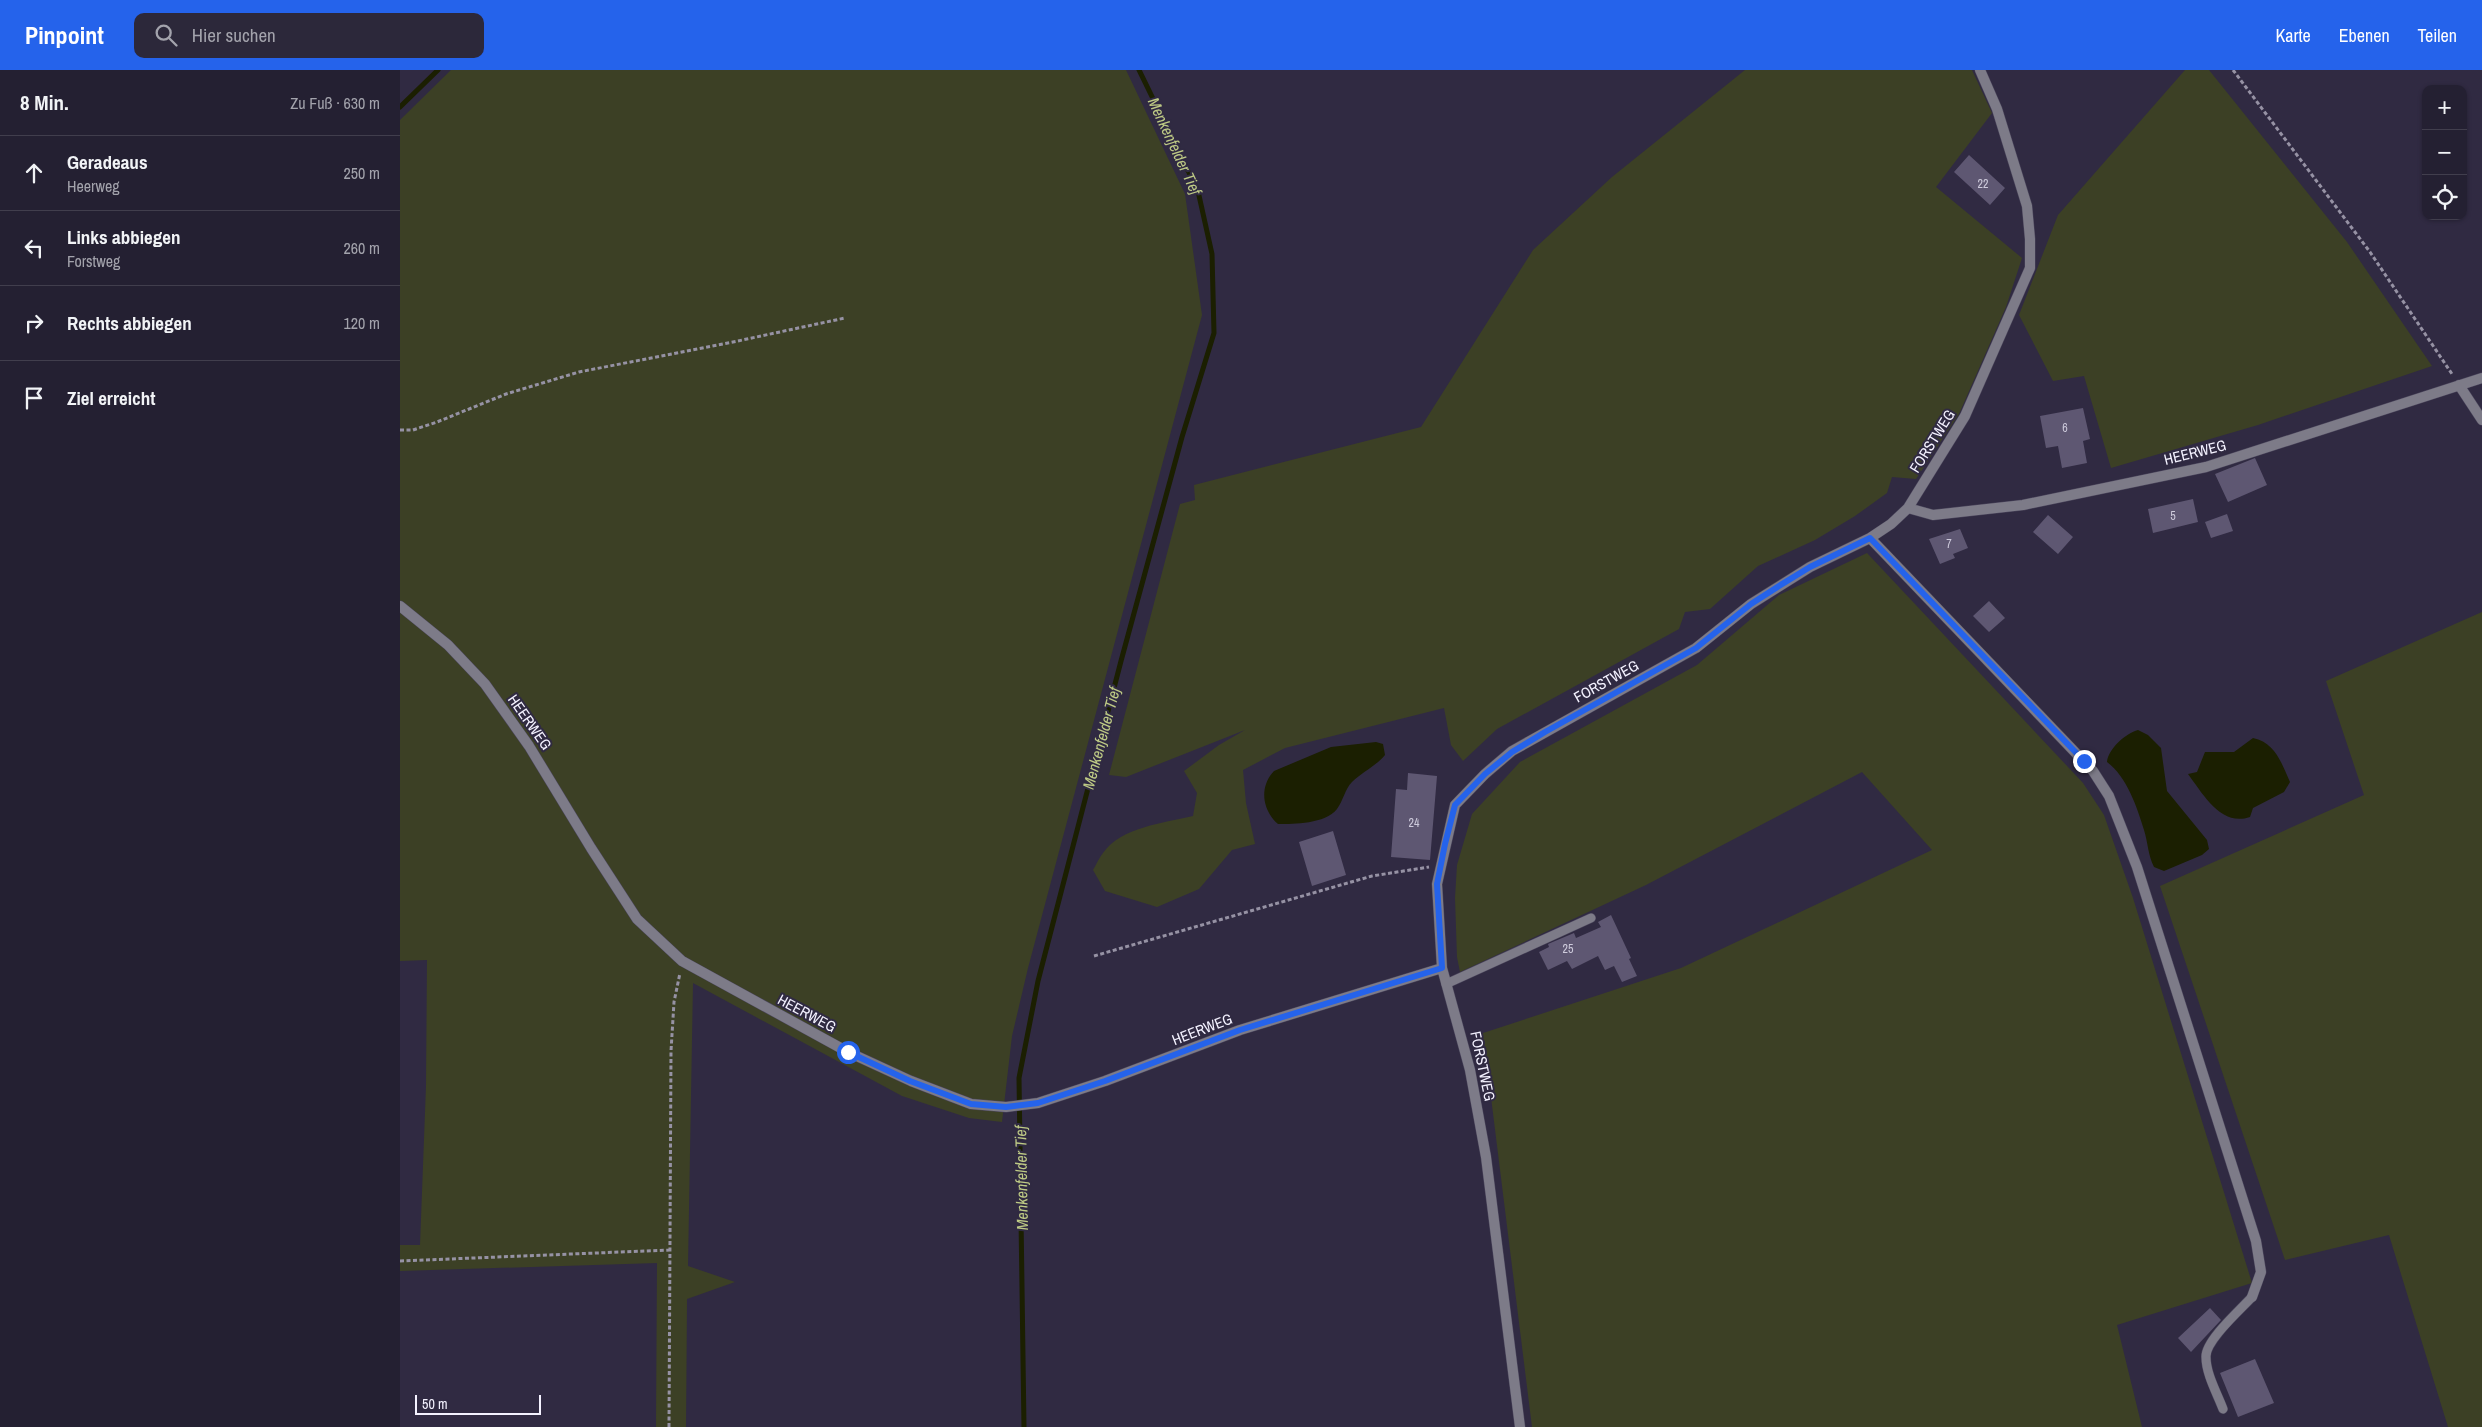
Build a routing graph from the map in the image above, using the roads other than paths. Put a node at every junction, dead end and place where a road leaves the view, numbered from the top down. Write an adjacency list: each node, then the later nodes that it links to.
1 (1980, 70): 5 (street, FORSTWEG)
2 (2482, 378): 3 (street, HEERWEG)
3 (2459, 386): 4 (street); 5 (street, HEERWEG)
4 (2482, 420)
5 (1908, 508): 6 (street, FORSTWEG)
6 (1870, 538): 9 (street, FORSTWEG); 11 (street)
7 (400, 606): 9 (street, HEERWEG)
8 (1591, 918): 10 (lane)
9 (1442, 968): 10 (street, FORSTWEG)
10 (1446, 984): 13 (street, FORSTWEG)
11 (2252, 1296): 12 (lane)
12 (2223, 1409)
13 (1520, 1427)

